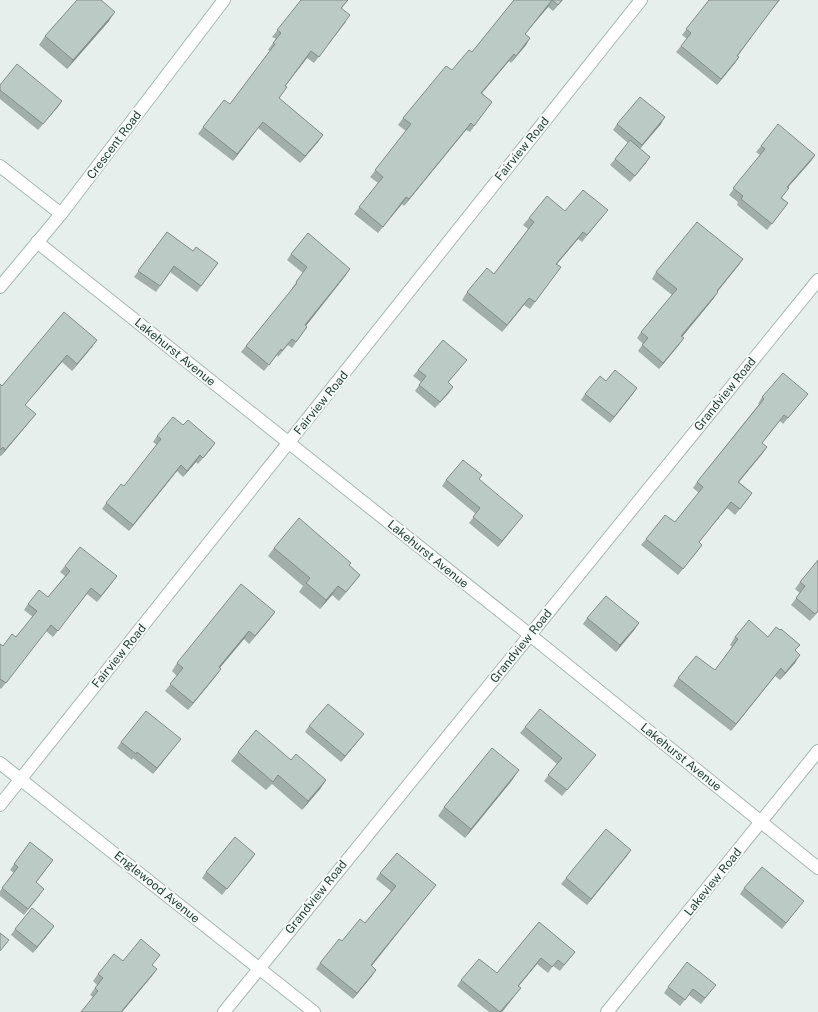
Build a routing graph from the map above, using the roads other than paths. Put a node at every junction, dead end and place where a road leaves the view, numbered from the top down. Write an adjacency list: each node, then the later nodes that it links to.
1 (224, 0): 4 (street, Crescent Road)
2 (641, 0): 8 (street, Fairview Road)
3 (0, 166): 4 (street)
4 (61, 214): 5 (street, Crescent Road)
5 (37, 242): 7 (street, Crescent Road); 8 (street, Lakehurst Avenue)
6 (818, 280): 9 (street, Grandview Road)
7 (0, 287)
8 (288, 443): 9 (street, Lakehurst Avenue); 12 (street, Fairview Road)
9 (530, 635): 14 (street, Lakehurst Avenue); 16 (street, Grandview Road)
10 (818, 752): 14 (street, Lakeview Road)
11 (0, 763): 12 (street, Englewood Avenue)
12 (21, 779): 13 (street, Fairview Road); 16 (street, Englewood Avenue)
13 (0, 805)
14 (761, 822): 15 (street, Lakehurst Avenue); 19 (street, Lakeview Road)
15 (818, 868)
16 (259, 968): 17 (street, Grandview Road); 18 (street, Englewood Avenue)
17 (224, 1012)
18 (314, 1012)
19 (607, 1012)

